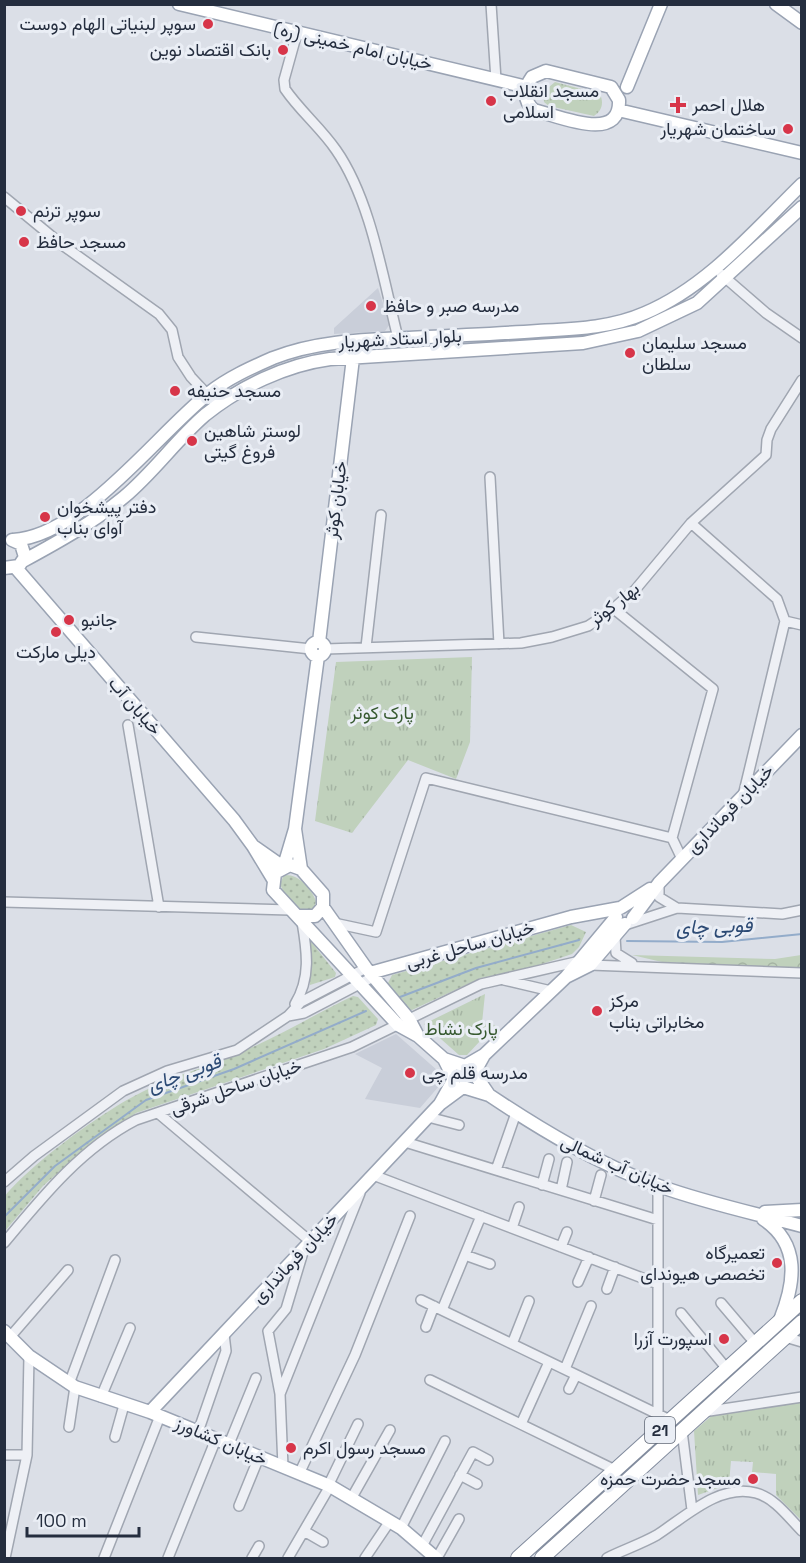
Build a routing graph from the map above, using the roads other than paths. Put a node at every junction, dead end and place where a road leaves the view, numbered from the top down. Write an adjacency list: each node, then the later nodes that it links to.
1 (179, 4): 6 (main road, خیابان امام خمینی (ره))
2 (491, 4): 7 (street)
3 (661, 4): 9 (main road)
4 (776, 4): 5 (main road)
5 (801, 23)
6 (297, 33): 7 (main road, خیابان امام خمینی (ره)); 18 (street)
7 (496, 80): 8 (main road, خیابان امام خمینی (ره))
8 (527, 87): 9 (main road); 10 (main road)
9 (621, 88): 10 (main road)
10 (619, 109): 11 (main road)
11 (801, 153)
12 (801, 184): 15 (main road, بلوار استاد شهریار)
13 (4, 197): 23 (street)
14 (801, 207): 16 (main road, بلوار استاد شهریار)
15 (716, 267): 16 (street); 17 (main road, بلوار استاد شهریار)
16 (725, 278): 19 (street); 20 (main road, بلوار استاد شهریار)
17 (461, 335): 18 (main road, بلوار استاد شهریار); 20 (street)
18 (398, 338): 23 (main road, بلوار استاد شهریار)
19 (801, 338)
20 (462, 351): 21 (main road, بلوار استاد شهریار)
21 (352, 358): 24 (main road, بلوار استاد شهریار); 36 (main road, خیابان کوثر)
22 (801, 380): 27 (street, بهار کوثر)
23 (207, 394): 24 (street); 28 (main road, بلوار استاد شهریار)
24 (218, 406): 29 (main road, بلوار استاد شهریار)
25 (490, 477): 34 (street)
26 (381, 515): 35 (street)
27 (692, 523): 30 (street, بهار کوثر); 31 (street)
28 (9, 540): 29 (main road, خیابان آب)
29 (14, 566): 42 (main road, خیابان آب)
30 (614, 609): 34 (street, بهار کوثر); 41 (street)
31 (786, 621): 32 (street); 39 (street)
32 (801, 625)
33 (196, 637): 36 (street, بهار کوثر)
34 (499, 644): 35 (street, بهار کوثر)
35 (366, 647): 36 (street, بهار کوثر)
36 (319, 649): 40 (main road, خیابان کوثر)
37 (128, 725): 49 (street)
38 (801, 735): 39 (main road, خیابان فرمانداری)
39 (742, 796): 43 (main road, خیابان فرمانداری)
40 (296, 829): 44 (main road, خیابان کوثر); 45 (main road, خیابان کوثر)
41 (672, 838): 43 (street); 56 (street)
42 (253, 846): 44 (main road, خیابان آب); 46 (main road, خیابان آب)
43 (682, 859): 47 (main road, خیابان فرمانداری)
44 (283, 867): 45 (main road); 46 (main road)
45 (301, 869): 50 (main road)
46 (273, 879): 53 (main road)
47 (658, 883): 51 (street); 55 (main road, خیابان فرمانداری)
48 (4, 902): 49 (street)
49 (159, 907): 53 (street)
50 (323, 907): 53 (main road); 56 (main road)
51 (677, 908): 52 (street); 55 (street)
52 (801, 910)
53 (297, 916): 63 (main road); 65 (street)
54 (571, 917): 55 (main road, خیابان ساحل غربی); 55 (main road, خیابان ساحل غربی); 60 (main road, خیابان ساحل غربی)
55 (622, 918): 57 (main road, خیابان فرمانداری); 58 (main road, خیابان فرمانداری)
56 (334, 923): 60 (main road)
57 (615, 937): 58 (main road, خیابان فرمانداری); 59 (street)
58 (585, 963): 59 (street, خیابان ساحل شرقی); 62 (street, خیابان ساحل شرقی); 64 (main road, خیابان فرمانداری)
59 (646, 966): 61 (street, خیابان ساحل شرقی)
60 (370, 973): 63 (street); 66 (main road)
61 (801, 973)
62 (502, 979): 64 (street); 66 (street, خیابان ساحل شرقی)
63 (356, 981): 65 (street); 66 (main road)
64 (551, 991): 68 (main road, خیابان فرمانداری)
65 (288, 1016): 81 (street)
66 (404, 1022): 67 (main road); 71 (street, خیابان ساحل شرقی)
67 (444, 1059): 68 (main road); 69 (main road)
68 (470, 1070): 69 (main road); 69 (main road); 70 (main road, خیابان آب شمالی)
69 (459, 1083): 70 (main road, خیابان آب شمالی); 73 (main road, خیابان فرمانداری)
70 (489, 1095): 72 (main road, خیابان آب شمالی)
71 (158, 1113): 96 (street, خیابان ساحل شرقی); 97 (street)
72 (516, 1113): 78 (street); 83 (main road, خیابان آب شمالی)
73 (428, 1117): 74 (street); 75 (main road, خیابان فرمانداری)
74 (459, 1125)
75 (405, 1142): 78 (street); 79 (main road, خیابان فرمانداری)
76 (549, 1159): 82 (street)
77 (567, 1162): 85 (street)
78 (496, 1170): 82 (street)
79 (373, 1175): 84 (main road, خیابان فرمانداری); 91 (street)
80 (601, 1175): 86 (street)
81 (4, 1182)
82 (542, 1185): 85 (street)
83 (658, 1186): 89 (main road, خیابان آب شمالی); 92 (street)
84 (362, 1188): 97 (main road, خیابان فرمانداری); 134 (street)
85 (561, 1190): 86 (street)
86 (594, 1201): 92 (street)
87 (519, 1207): 94 (street)
88 (801, 1210): 89 (main road, خیابان آب شمالی)
89 (755, 1213): 93 (main road, خیابان آب شمالی); 115 (main road)
90 (410, 1216): 157 (street)
91 (481, 1216): 94 (street); 99 (street)
92 (658, 1220): 106 (street)
93 (801, 1226)
94 (512, 1228): 98 (street)
95 (567, 1232): 98 (street)
96 (4, 1243)
97 (308, 1245): 120 (main road, خیابان فرمانداری); 134 (street)
98 (561, 1247): 100 (street)
99 (465, 1255): 102 (street); 113 (street)
100 (589, 1257): 103 (street); 105 (street)
101 (115, 1260): 132 (street)
102 (490, 1264)
103 (615, 1267): 106 (street); 107 (street)
104 (68, 1270): 119 (street)
105 (578, 1282)
106 (658, 1284): 140 (street)
107 (607, 1289)
108 (421, 1299): 113 (street)
109 (529, 1301): 124 (street)
110 (801, 1301): 115 (highway, 21)
111 (721, 1304): 123 (street)
112 (591, 1306): 127 (street)
113 (438, 1308): 117 (street); 124 (street)
114 (681, 1313): 128 (street)
115 (780, 1320): 123 (highway, 21)
116 (801, 1322): 121 (highway, 21)
117 (426, 1327)
118 (130, 1328): 135 (street)
119 (7, 1334): 125 (main road, خیابان کشاورز)
120 (224, 1334): 139 (main road, خیابان فرمانداری); 146 (street)
121 (784, 1337): 122 (street); 138 (highway, 21)
122 (801, 1342)
123 (755, 1343): 128 (highway, 21)
124 (512, 1344): 126 (street)
125 (29, 1356): 132 (main road, خیابان کشاورز); 152 (street)
126 (549, 1362): 127 (street); 142 (street)
127 (565, 1369): 129 (street)
128 (727, 1369): 140 (highway, 21)
129 (576, 1375): 133 (street); 140 (street)
130 (256, 1378): 150 (street)
131 (430, 1380): 142 (street)
132 (72, 1386): 135 (main road, خیابان کشاورز); 143 (street)
133 (568, 1389)
134 (280, 1394): 155 (street)
135 (101, 1397): 137 (main road, خیابان کشاورز)
136 (801, 1397): 138 (street)
137 (124, 1405): 139 (main road, خیابان کشاورز); 147 (street)
138 (703, 1412): 145 (highway, 21)
139 (155, 1414): 146 (main road, خیابان کشاورز); 174 (street)
140 (664, 1417): 156 (highway, 21)
141 (358, 1424): 160 (street)
142 (521, 1424): 156 (street)
143 (69, 1427)
144 (390, 1430): 161 (street)
145 (682, 1431): 163 (street); 181 (highway, 21)
146 (198, 1432): 148 (main road, خیابان کشاورز)
147 (115, 1437)
148 (216, 1439): 150 (main road, خیابان کشاورز); 175 (street)
149 (445, 1441): 166 (street)
150 (229, 1444): 153 (main road, خیابان کشاورز)
151 (4, 1455): 152 (street)
152 (27, 1455): 167 (street)
153 (259, 1457): 155 (main road, خیابان کشاورز); 162 (street)
154 (488, 1460): 158 (street)
155 (283, 1467): 157 (main road, خیابان کشاورز)
156 (615, 1470): 180 (highway, 21)
157 (299, 1474): 160 (main road, خیابان کشاورز)
158 (460, 1475): 159 (street); 172 (street)
159 (477, 1484)
160 (329, 1486): 161 (main road, خیابان کشاورز); 168 (street)
161 (351, 1498): 165 (main road, خیابان کشاورز)
162 (239, 1506)
163 (692, 1510): 169 (street); 182 (street)
164 (459, 1519): 179 (street)
165 (390, 1521): 166 (main road, خیابان کشاورز); 178 (street)
166 (401, 1528): 172 (main road, خیابان کشاورز)
167 (8, 1529): 173 (street)
168 (304, 1531): 170 (street); 177 (street)
169 (801, 1531)
170 (323, 1542)
171 (259, 1546): 176 (street)
172 (422, 1546): 179 (main road, خیابان کشاورز)
173 (5, 1558)
174 (104, 1558)
175 (168, 1558)
176 (252, 1558)
177 (288, 1558)
178 (365, 1558)
179 (437, 1558)
180 (518, 1558)
181 (542, 1558)
182 (607, 1558)

